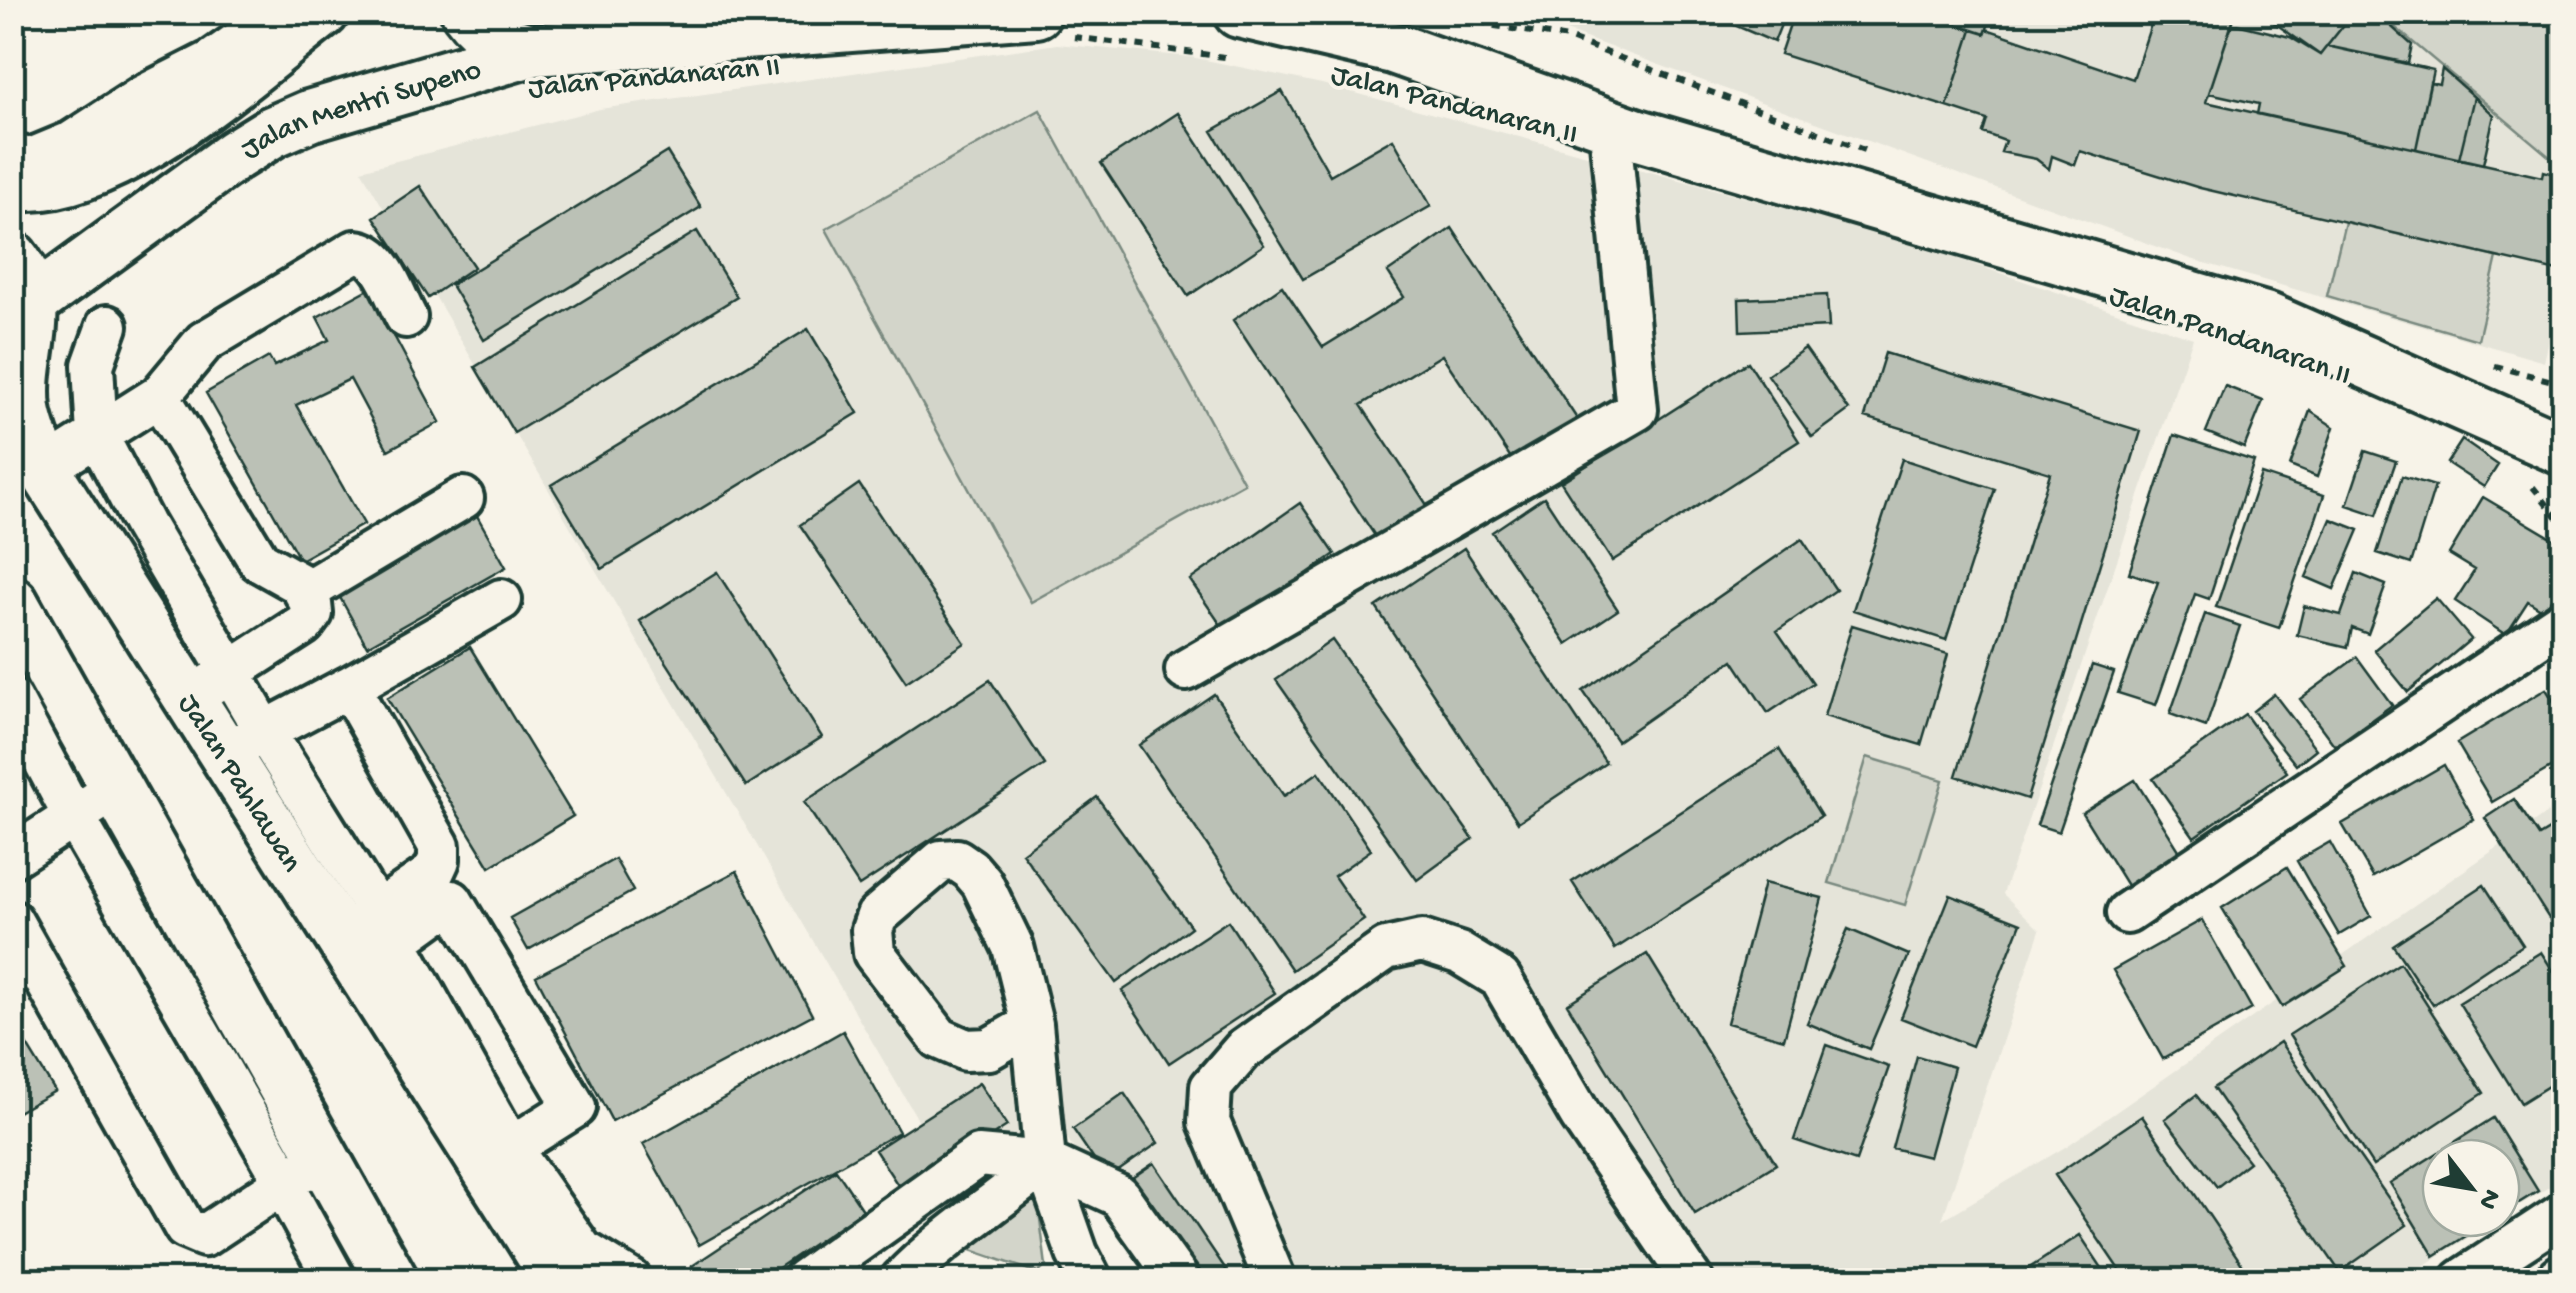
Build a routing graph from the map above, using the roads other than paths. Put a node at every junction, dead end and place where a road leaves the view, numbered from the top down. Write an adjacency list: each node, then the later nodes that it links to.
1 (282, 12): 9 (street)
2 (323, 12): 10 (main road)
3 (467, 12): 7 (main road)
4 (1050, 24): 7 (main road, Jalan Mentri Supeno)
5 (1382, 30): 6 (main road); 8 (main road, Jalan Pandanaran II)
6 (1241, 36)
7 (534, 50): 12 (main road, Jalan Mentri Supeno)
8 (1635, 134): 17 (main road, Jalan Pandanaran II); 24 (street)
9 (12, 154)
10 (12, 184)
11 (12, 256): 12 (main road)
12 (34, 302): 18 (main road, Jalan Pahlawan)
13 (406, 317): 15 (street)
14 (107, 326): 16 (street, Jalan Pahlawan)
15 (160, 396): 16 (street); 20 (street)
16 (97, 435): 18 (street); 25 (street, Jalan Pahlawan)
17 (2544, 463)
18 (44, 469): 28 (main road, Jalan Pahlawan)
19 (463, 498): 20 (street)
20 (305, 592): 25 (street)
21 (501, 600): 26 (street)
22 (12, 602): 31 (main road)
23 (2564, 620): 34 (street)
24 (1186, 670)
25 (231, 672): 28 (street); 29 (street, Jalan Pahlawan)
26 (349, 687): 29 (street); 36 (street)
27 (12, 700): 32 (street)
28 (187, 700): 30 (main road, Jalan Pahlawan)
29 (266, 732): 30 (street); 36 (street, Jalan Pahlawan)
30 (222, 754): 36 (main road, Jalan Pahlawan)
31 (116, 788): 32 (street); 39 (main road)
32 (74, 817): 33 (street); 41 (street)
33 (12, 857)
34 (2126, 913)
35 (12, 921): 41 (street)
36 (367, 940): 38 (main road, Jalan Pahlawan); 38 (street)
37 (1032, 1024): 37 (street); 40 (street)
38 (497, 1155): 45 (main road, Jalan Pahlawan); 46 (street, Jalan Pahlawan)
39 (323, 1156): 41 (street); 44 (main road)
40 (1045, 1162): 47 (street); 48 (street); 49 (street); 50 (street)
41 (282, 1185): 43 (street)
42 (2564, 1214): 53 (street)
43 (335, 1280)
44 (392, 1280)
45 (558, 1280)
46 (631, 1280)
47 (804, 1280)
48 (902, 1280)
49 (1091, 1280)
50 (1179, 1280)
51 (1275, 1280): 52 (street)
52 (1692, 1280)
53 (2462, 1280)

